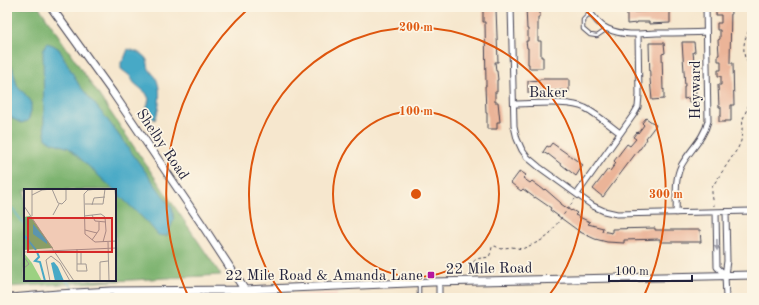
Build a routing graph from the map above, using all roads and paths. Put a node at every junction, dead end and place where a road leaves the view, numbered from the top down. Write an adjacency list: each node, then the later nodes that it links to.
1 (51, 7): 24 (street, Shelby Road)
2 (511, 7): 12 (street)
3 (587, 7): 5 (street)
4 (706, 7): 8 (street, Heyward)
5 (590, 13): 7 (street); 7 (lane)
6 (752, 26): 10 (path)
7 (607, 29): 9 (street)
8 (706, 32): 9 (street); 18 (street, Heyward)
9 (638, 34): 13 (street)
10 (752, 69)
11 (752, 96): 16 (path)
12 (514, 104): 13 (street, Baker); 14 (street)
13 (620, 133): 14 (street)
14 (576, 196): 18 (street); 19 (path)
15 (752, 211): 17 (street)
16 (716, 212): 17 (street); 18 (street); 20 (street, one-way to 20)
17 (726, 212): 20 (street)
18 (676, 213)
19 (473, 268)
20 (725, 275): 21 (street, 22 Mile Road); 23 (street, 22 Mile Road); 29 (street)
21 (752, 275)
22 (419, 282): 23 (street, 22 Mile Road); 24 (street, 22 Mile Road); 27 (lane)
23 (439, 282): 28 (street)
24 (245, 290): 25 (street, 22 Mile Road); 26 (street, Shelby Road)
25 (11, 298)
26 (250, 298)
27 (419, 298)
28 (439, 298)
29 (726, 298)

